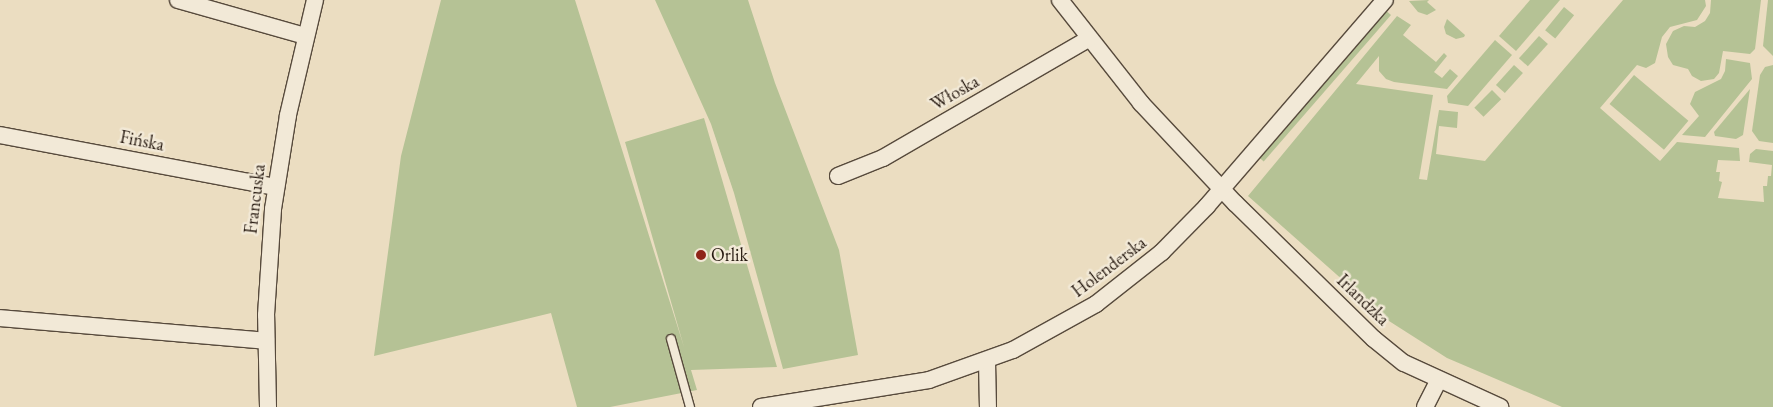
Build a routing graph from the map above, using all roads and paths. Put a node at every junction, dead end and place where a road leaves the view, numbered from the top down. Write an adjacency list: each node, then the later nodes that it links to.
1 (178, 0): 5 (street)
2 (315, 0): 5 (street, Francuska)
3 (1060, 0): 6 (street)
4 (1385, 0): 10 (street, Holenderska)
5 (305, 36): 9 (street, Francuska)
6 (1088, 39): 8 (street, Włoska); 10 (street)
7 (0, 134): 9 (street, Fińska)
8 (838, 176)
9 (276, 186): 13 (street, Francuska)
10 (1223, 189): 14 (street, Holenderska); 15 (street, Irlandzka)
11 (0, 318): 13 (street)
12 (671, 339): 17 (lane)
13 (266, 341): 16 (street, Francuska)
14 (987, 361): 18 (street, Holenderska); 19 (street)
15 (1438, 381): 20 (street); 21 (street, Irlandzka)
16 (268, 407)
17 (690, 407)
18 (761, 407)
19 (988, 407)
20 (1425, 407)
21 (1500, 407)

